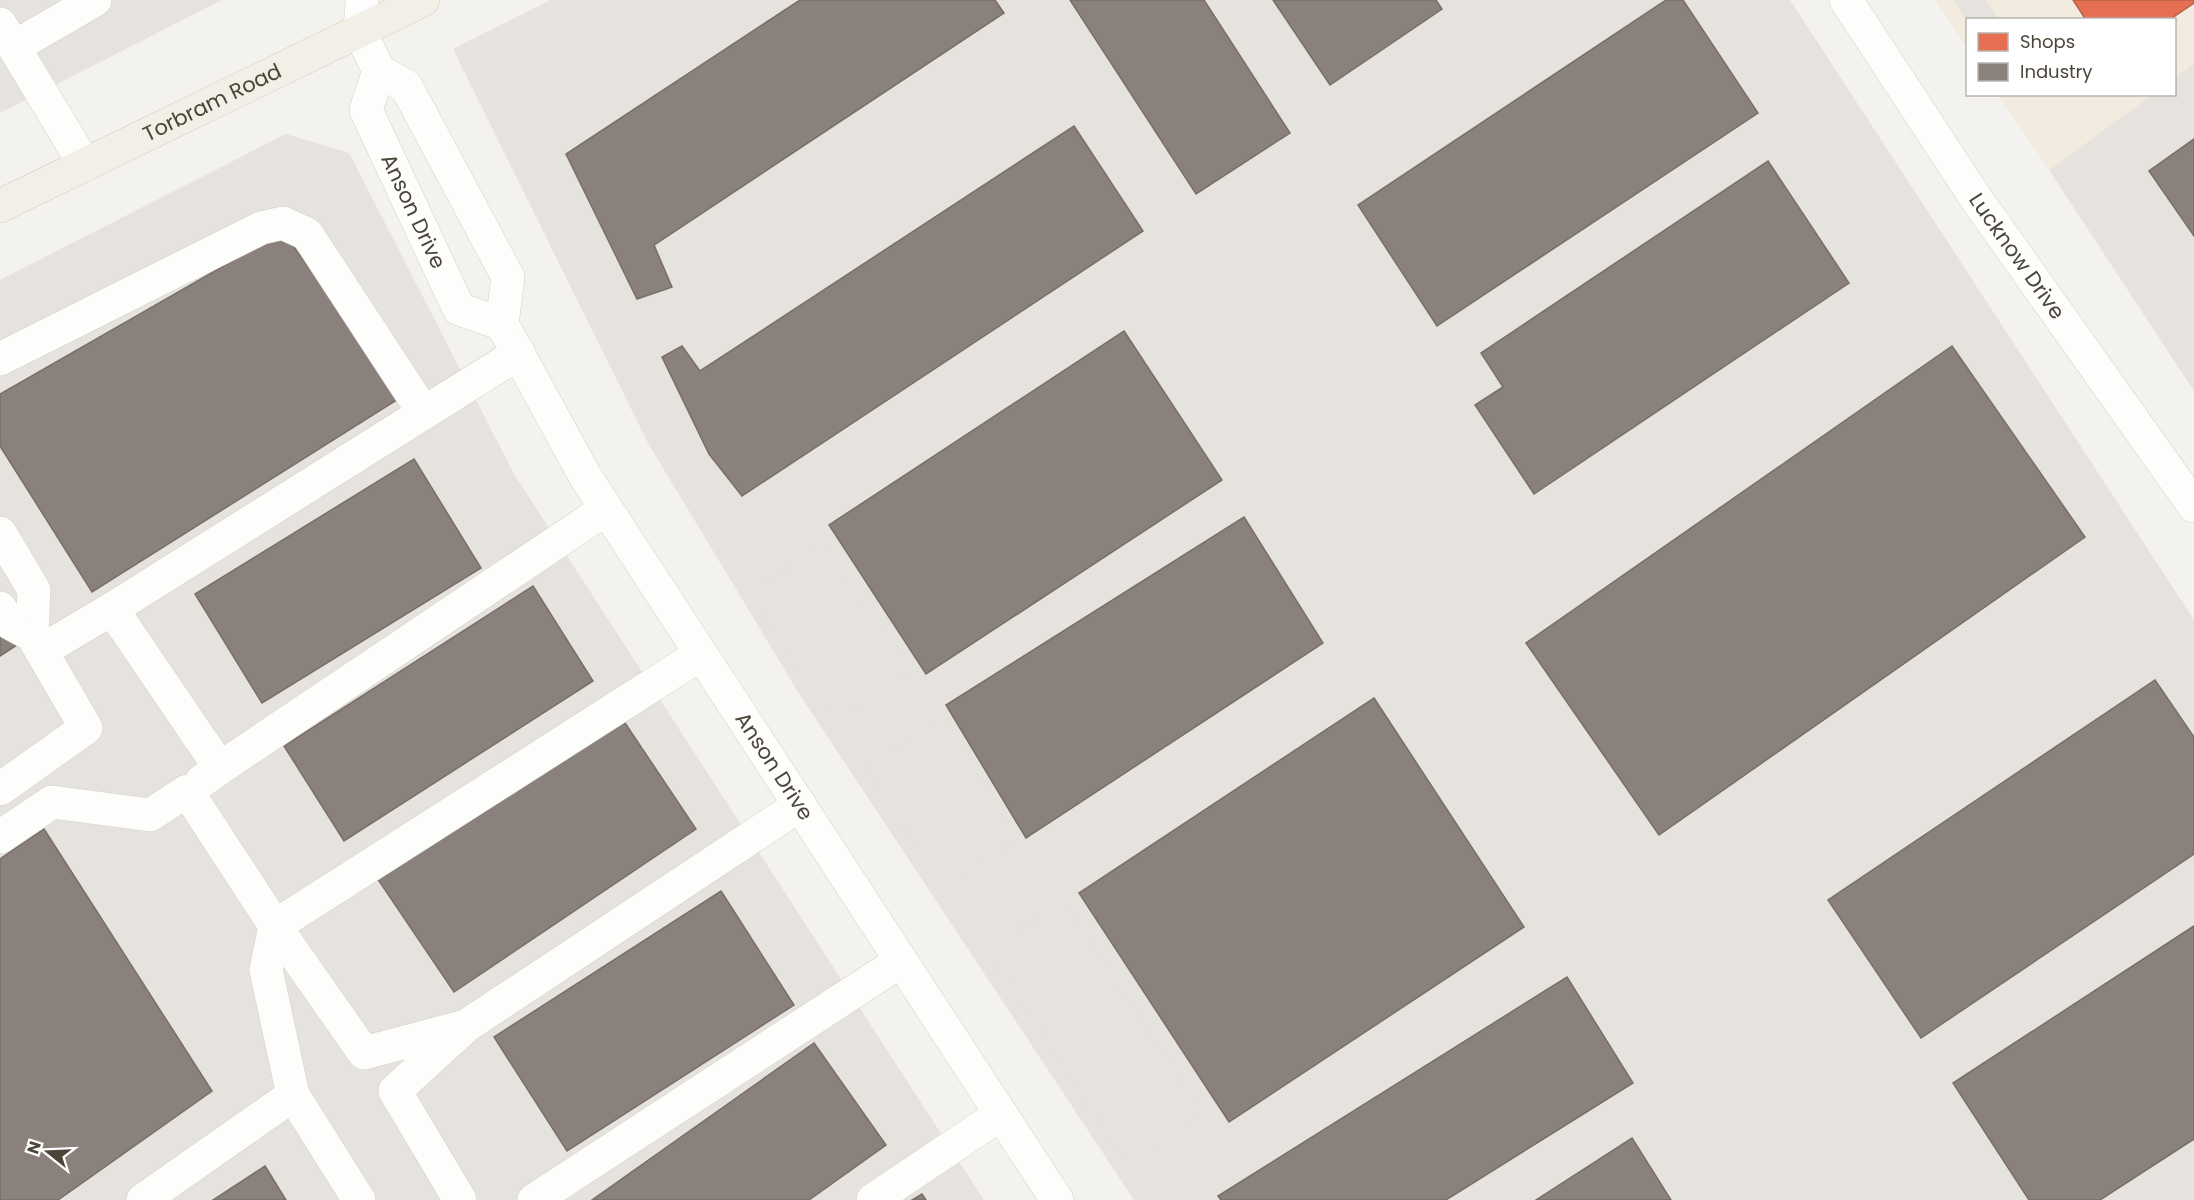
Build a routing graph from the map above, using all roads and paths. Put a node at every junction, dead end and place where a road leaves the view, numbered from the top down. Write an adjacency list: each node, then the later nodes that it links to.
1 (95, 0): 6 (street)
2 (362, 0): 5 (street)
3 (423, 0): 5 (main road, Torbram Road)
4 (1846, 0): 14 (street, Lucknow Drive)
5 (360, 32): 7 (street); 8 (main road, Torbram Road)
6 (7, 36): 8 (street)
7 (379, 71): 10 (street); 10 (street, Anson Drive)
8 (85, 165): 9 (main road, Torbram Road)
9 (0, 206)
10 (502, 324): 11 (street, Anson Drive)
11 (519, 353): 13 (street); 15 (street, Anson Drive)
12 (0, 359): 13 (street)
13 (424, 413): 18 (street)
14 (2194, 506)
15 (606, 509): 20 (street, Anson Drive); 21 (street)
16 (0, 532): 19 (street)
17 (0, 608): 19 (street)
18 (112, 609): 19 (street); 21 (street)
19 (37, 643): 22 (street)
20 (701, 654): 24 (street, Anson Drive); 26 (street)
21 (220, 768): 23 (street)
22 (0, 789)
23 (187, 791): 25 (street); 26 (street)
24 (800, 806): 27 (street, Anson Drive); 28 (street)
25 (0, 837)
26 (275, 926): 28 (street); 29 (street)
27 (901, 961): 30 (street, Anson Drive); 34 (street)
28 (466, 1026): 33 (street)
29 (293, 1095): 31 (street); 32 (street)
30 (1001, 1114): 35 (street); 36 (street, Anson Drive)
31 (143, 1200)
32 (359, 1200)
33 (460, 1200)
34 (534, 1200)
35 (873, 1200)
36 (1057, 1200)

